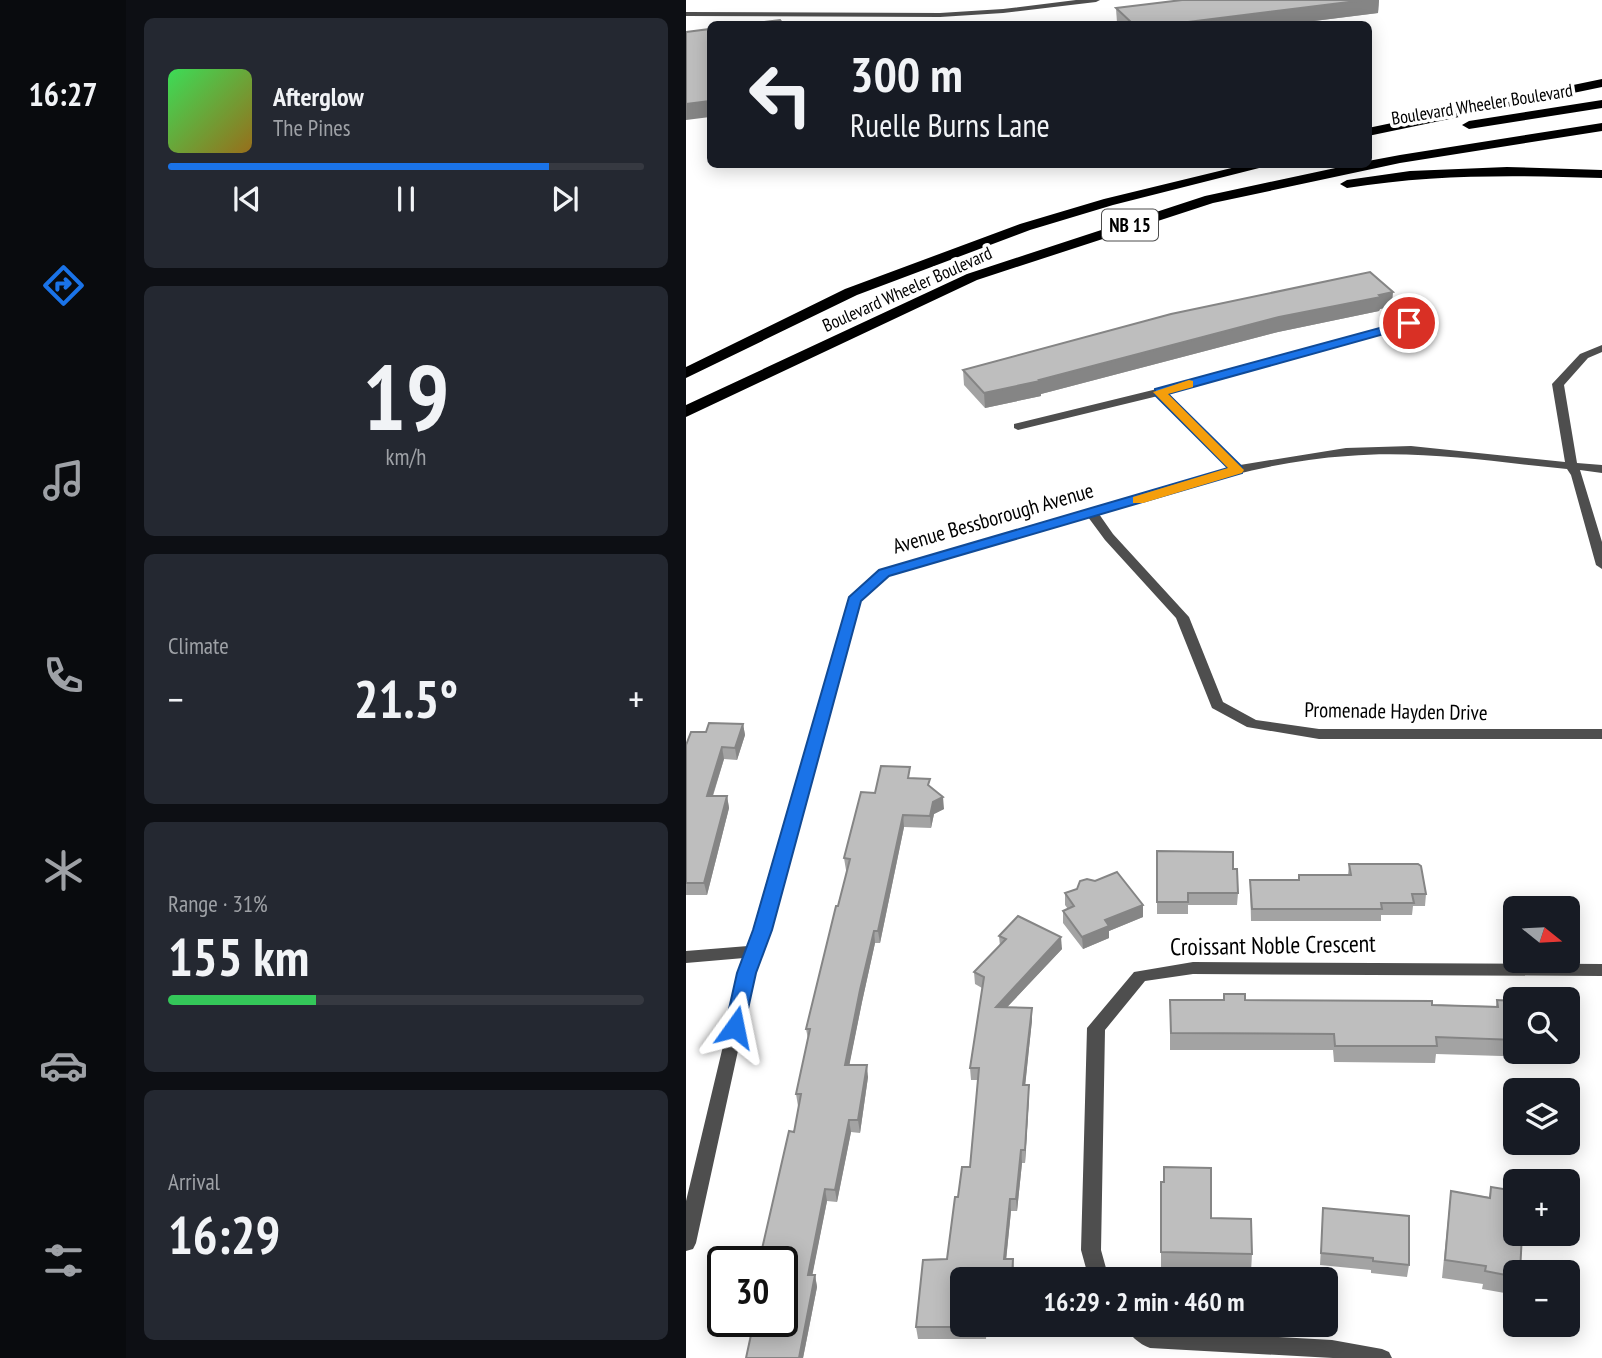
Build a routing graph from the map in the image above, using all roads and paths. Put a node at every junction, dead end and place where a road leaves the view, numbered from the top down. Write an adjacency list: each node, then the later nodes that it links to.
1 (1096, 0): 2 (street)
2 (686, 14)
3 (1602, 83): 6 (highway)
4 (1602, 104): 7 (highway, Boulevard Wheeler Boulevard)
5 (1602, 127): 8 (highway, Boulevard Wheeler Boulevard / NB 15)
6 (1372, 131)
7 (1372, 141)
8 (1372, 165)
9 (1208, 168): 13 (highway)
10 (1251, 168): 13 (highway, Boulevard Wheeler Boulevard / NB 15)
11 (1357, 168): 14 (highway, Boulevard Wheeler Boulevard / NB 15)
12 (1602, 174): 14 (highway)
13 (851, 292): 17 (highway, Boulevard Wheeler Boulevard / NB 15)
14 (917, 302): 19 (highway, Boulevard Wheeler Boulevard / NB 15)
15 (1409, 323): 18 (street)
16 (1602, 348): 21 (street)
17 (686, 373)
18 (1160, 392): 20 (street); 23 (street)
19 (686, 412)
20 (1018, 426)
21 (1572, 468): 22 (street, Avenue Bessborough Avenue); 23 (street, Avenue Bessborough Avenue); 25 (street)
22 (1602, 469)
23 (1238, 470): 24 (street, Avenue Bessborough Avenue)
24 (1092, 514): 26 (street, Promenade Hayden Drive); 27 (street, Avenue Bessborough Avenue)
25 (1602, 565)
26 (1602, 734)
27 (756, 951): 28 (street); 30 (street, Avenue Bessborough Avenue)
28 (686, 957)
29 (1602, 970): 31 (street, Croissant Noble Crescent)
30 (686, 1243)
31 (1096, 1267)
32 (1148, 1337): 33 (street)
33 (1382, 1358)

